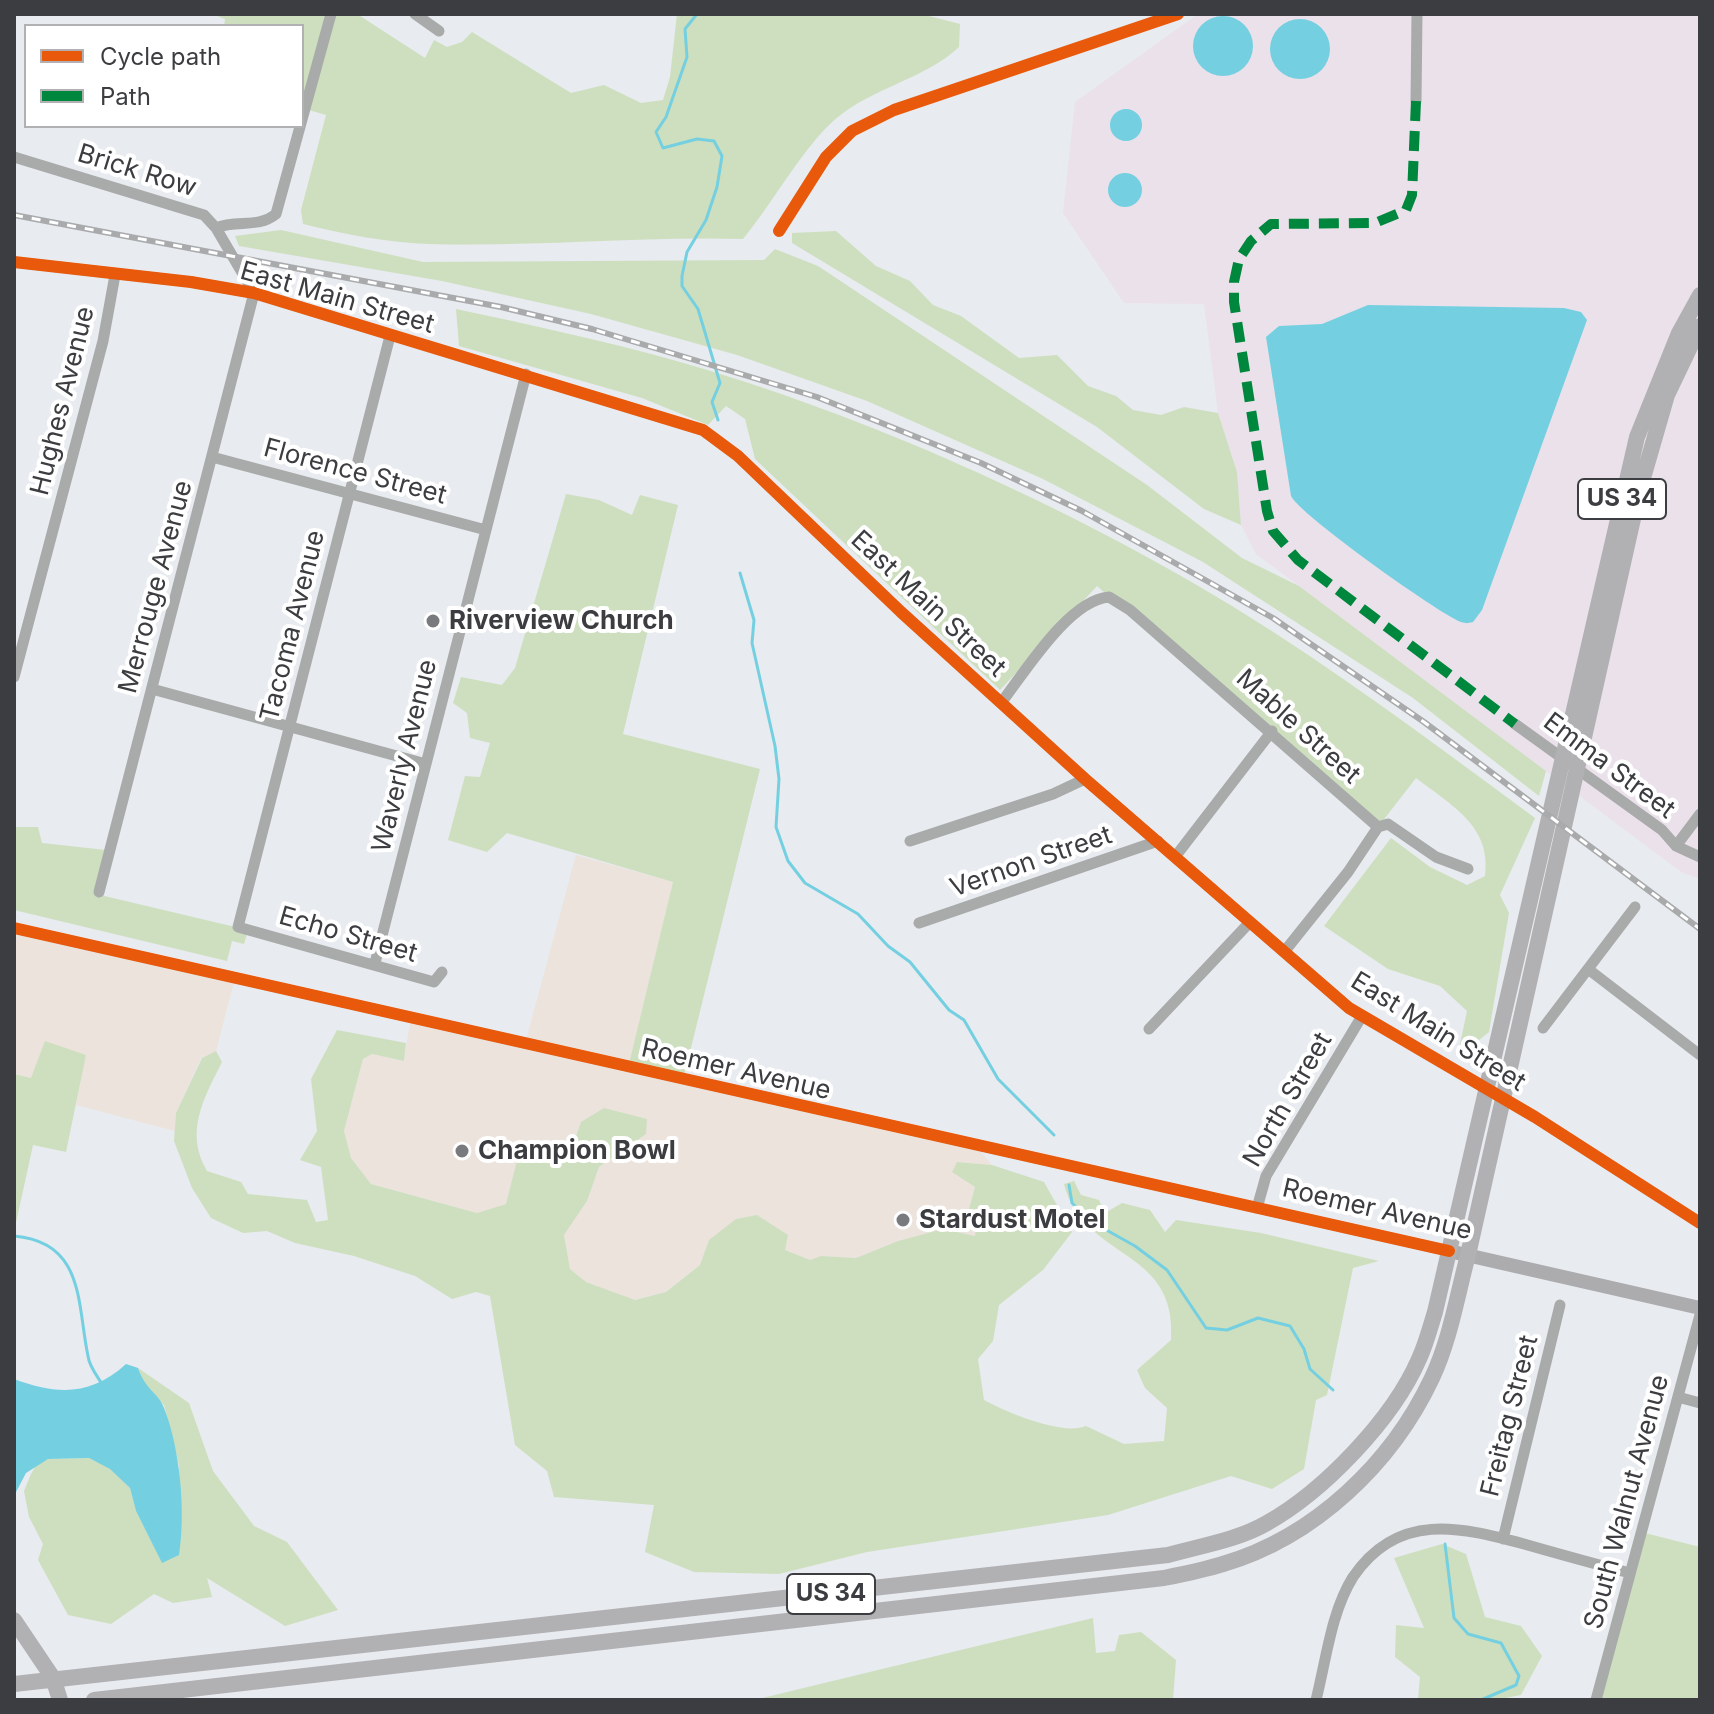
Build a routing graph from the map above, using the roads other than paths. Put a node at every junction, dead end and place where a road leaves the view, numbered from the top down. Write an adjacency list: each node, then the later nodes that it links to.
1 (331, 14): 6 (street)
2 (415, 14): 4 (street)
3 (1417, 14): 5 (street)
4 (439, 31)
5 (1416, 101)
6 (304, 112)
7 (300, 128): 9 (street)
8 (14, 157): 9 (street, Brick Row)
9 (216, 228): 12 (street, Brick Row)
10 (14, 262): 11 (street, East Main Street)
11 (115, 275): 12 (street, East Main Street); 20 (street, Hughes Avenue)
12 (254, 293): 15 (street, East Main Street); 17 (street, Merrouge Avenue)
13 (1700, 295): 24 (highway, US 34)
14 (1700, 326): 24 (highway, US 34)
15 (390, 336): 16 (street, East Main Street); 18 (street, Tacoma Avenue)
16 (526, 374): 19 (street, Waverly Avenue); 23 (street, East Main Street)
17 (212, 457): 18 (street, Florence Street); 22 (street, Merrouge Avenue)
18 (349, 493): 19 (street, Florence Street); 26 (street, Tacoma Avenue)
19 (486, 530): 28 (street, Waverly Avenue)
20 (17, 655): 21 (street, Hughes Avenue)
21 (14, 677)
22 (152, 689): 26 (street); 38 (street, Merrouge Avenue)
23 (1001, 703): 27 (street, Mable Street); 29 (street, East Main Street)
24 (1579, 714): 39 (highway, US 34)
25 (1515, 724): 34 (street, Emma Street)
26 (289, 727): 28 (street); 43 (street, Tacoma Avenue)
27 (1272, 731): 31 (street, Mable Street); 35 (street)
28 (426, 764): 46 (street, Waverly Avenue)
29 (1085, 779): 32 (street); 33 (street, East Main Street)
30 (1700, 814): 34 (street)
31 (1378, 827): 37 (street, Mable Street); 45 (street)
32 (910, 841)
33 (1158, 841): 35 (street, East Main Street); 42 (street, Vernon Street)
34 (1676, 846): 36 (street, Emma Street)
35 (1175, 857): 41 (street, East Main Street)
36 (1700, 857)
37 (1468, 869)
38 (99, 892)
39 (1537, 900): 55 (highway, US 34); 56 (highway, US 34)
40 (1635, 907): 47 (street)
41 (1250, 922): 45 (street, East Main Street); 51 (street)
42 (919, 923)
43 (238, 927): 46 (street, Echo Street)
44 (14, 928): 53 (street, Roemer Avenue)
45 (1284, 952): 49 (street, East Main Street)
46 (375, 963): 48 (street, Echo Street)
47 (1588, 969): 50 (street); 52 (street)
48 (442, 972)
49 (1362, 1016): 53 (street, North Street); 54 (street, East Main Street)
50 (1543, 1028)
51 (1149, 1029)
52 (1700, 1055)
53 (1257, 1208): 55 (street, Roemer Avenue)
54 (1700, 1223)
55 (1449, 1251): 56 (main road, Roemer Avenue); 65 (highway, US 34)
56 (1468, 1255): 58 (main road, Roemer Avenue); 68 (highway, US 34)
57 (1560, 1305): 62 (street, Freitag Street)
58 (1700, 1308)
59 (1700, 1315): 60 (street, South Walnut Avenue)
60 (1678, 1397): 61 (street); 63 (street, South Walnut Avenue)
61 (1700, 1403)
62 (1503, 1539): 63 (street); 69 (street)
63 (1630, 1573): 70 (street, South Walnut Avenue)
64 (14, 1620): 65 (highway)
65 (53, 1678): 66 (highway); 67 (highway)
66 (14, 1684)
67 (60, 1700)
68 (94, 1700)
69 (1316, 1700)
70 (1596, 1700)

